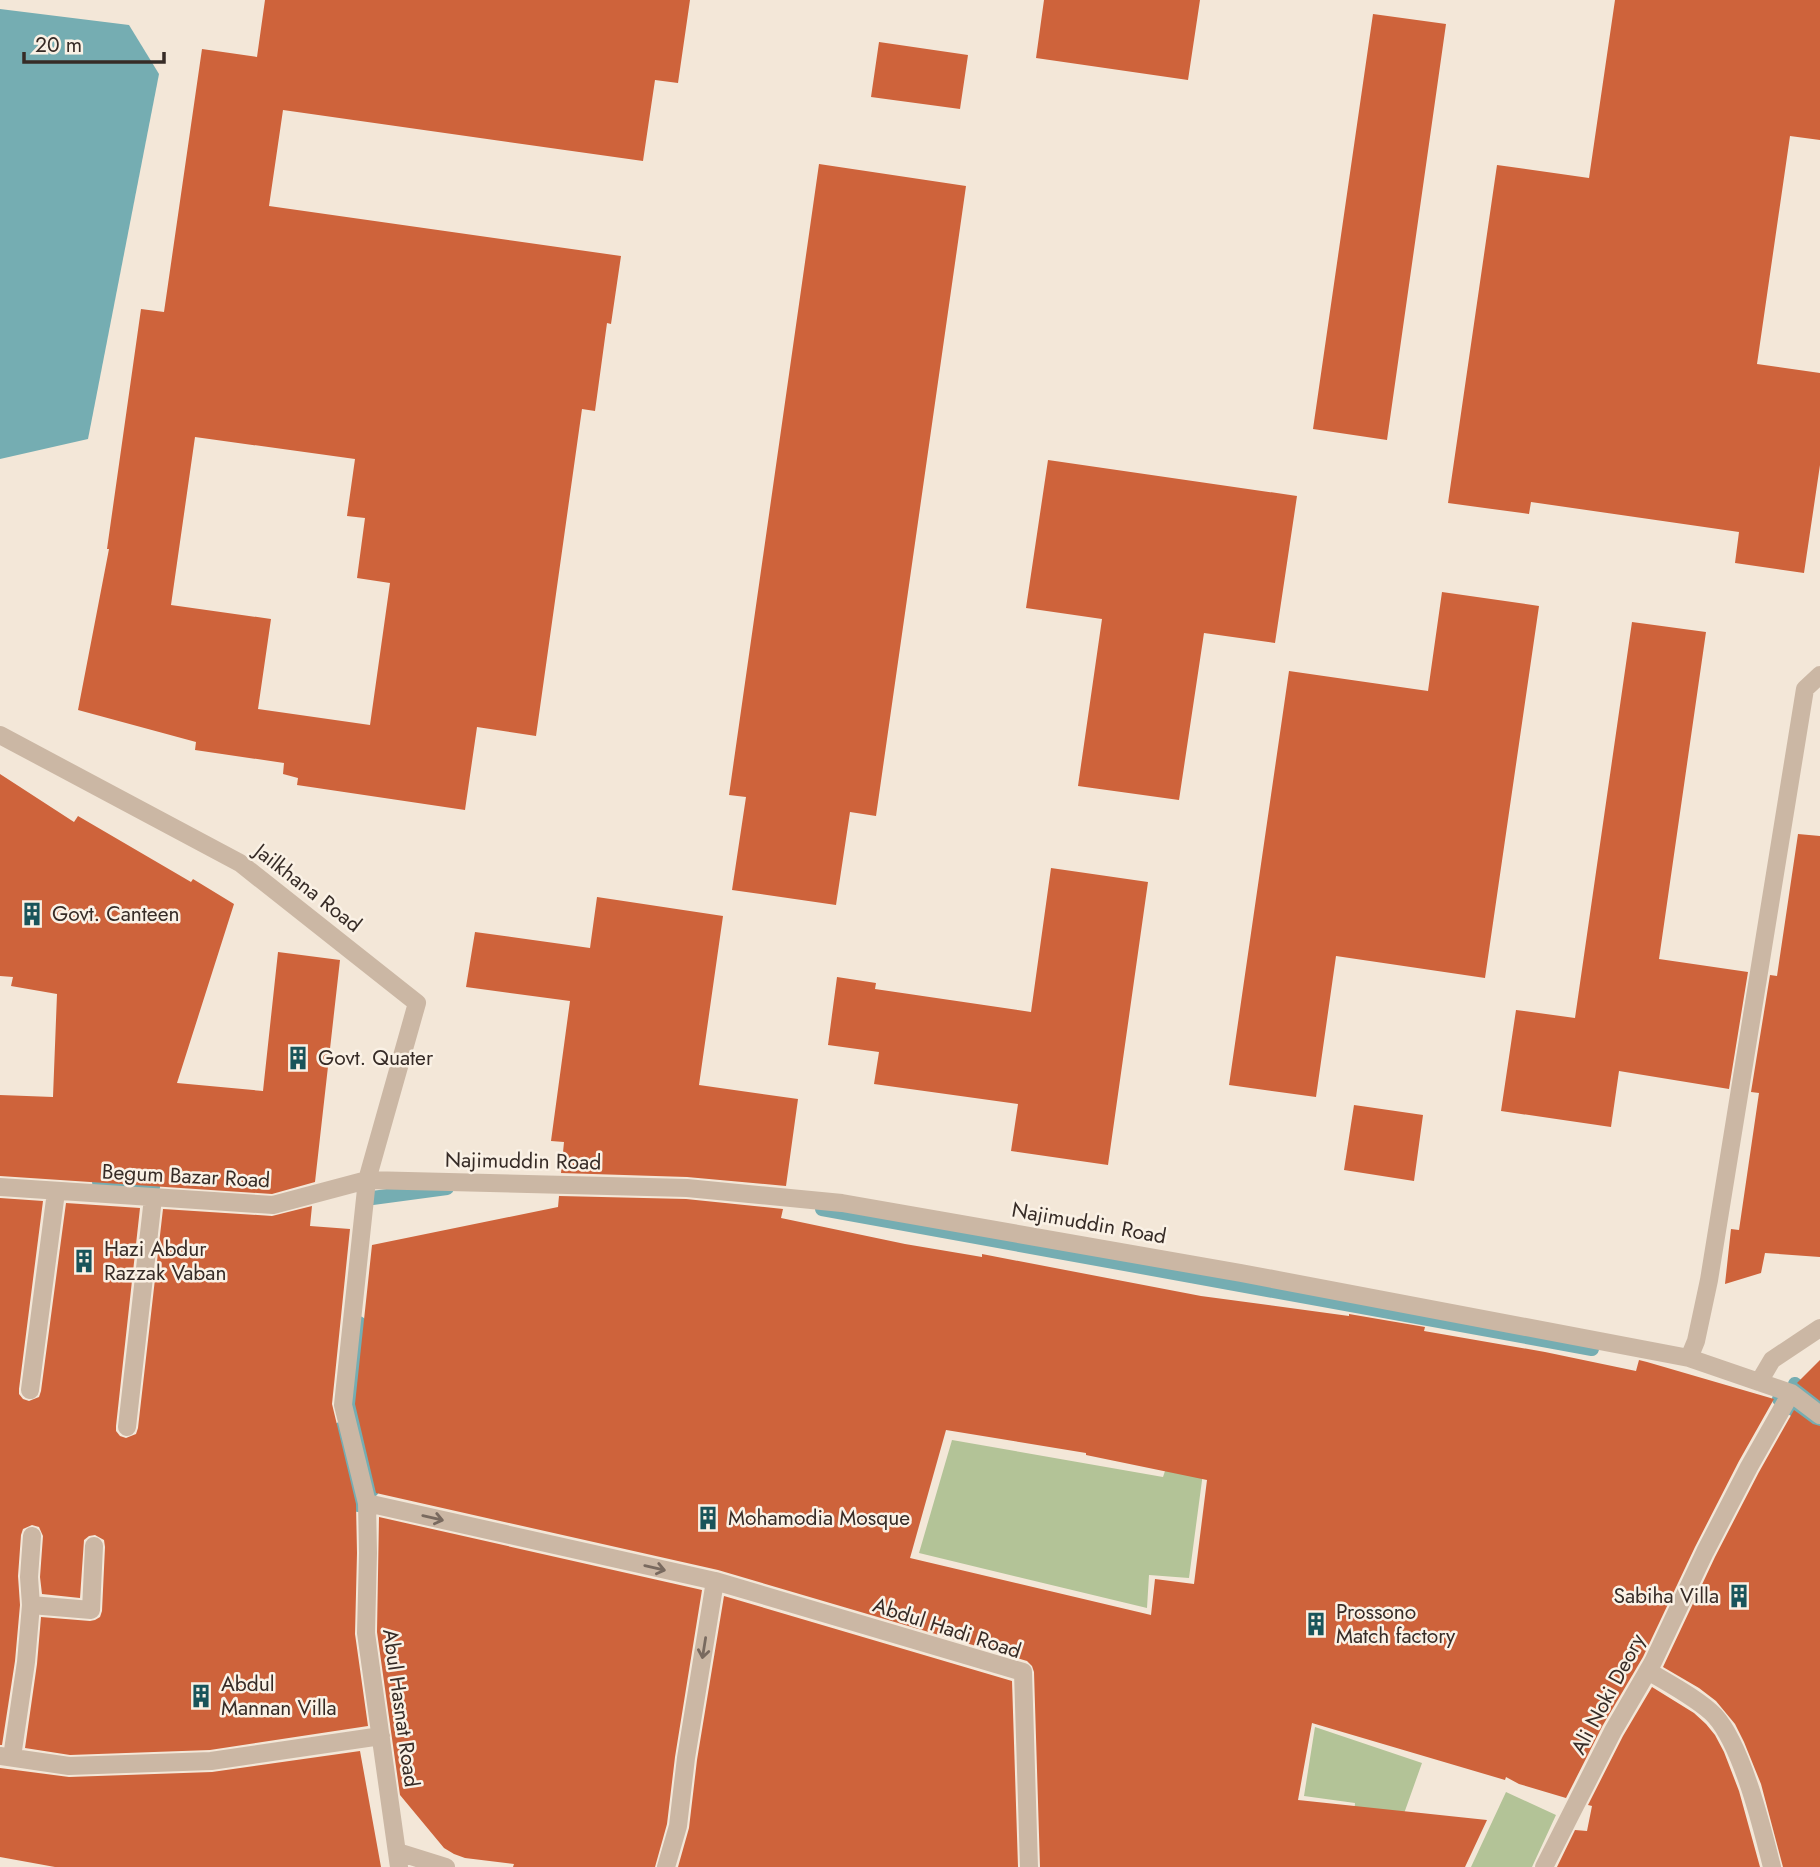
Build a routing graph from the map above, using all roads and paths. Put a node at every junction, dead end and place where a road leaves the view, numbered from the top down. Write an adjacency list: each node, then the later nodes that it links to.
1 (1820, 675): 8 (street)
2 (0, 735): 3 (street, Jailkhana Road)
3 (368, 1180): 6 (street, Begum Bazar Road); 8 (street, Najimuddin Road); 14 (street, Abul Hasnat Road)
4 (0, 1187): 5 (street, Begum Bazar Road)
5 (56, 1192): 6 (street, Begum Bazar Road); 10 (street)
6 (153, 1198): 13 (street)
7 (1820, 1328): 9 (street)
8 (1689, 1358): 9 (street, Najimuddin Road)
9 (1759, 1382): 11 (street, Najimuddin Road)
10 (30, 1390)
11 (1791, 1393): 12 (street, Najimuddin Road); 19 (street, Ali Noki Deory)
12 (1820, 1415)
13 (127, 1427)
14 (367, 1503): 17 (street, Abdul Hadi Road, one-way to 17); 20 (street, Abul Hasnat Road)
15 (32, 1536): 18 (street)
16 (94, 1546): 18 (street)
17 (715, 1581): 24 (street, one-way to 24); 25 (street, Abdul Hadi Road)
18 (31, 1605): 21 (street)
19 (1648, 1671): 26 (street, Ali Noki Deory); 27 (street)
20 (381, 1736): 21 (street); 22 (street, Abul Hasnat Road)
21 (6, 1756)
22 (399, 1860): 23 (street)
23 (446, 1867)
24 (666, 1867)
25 (1029, 1867)
26 (1544, 1867)
27 (1772, 1867)

